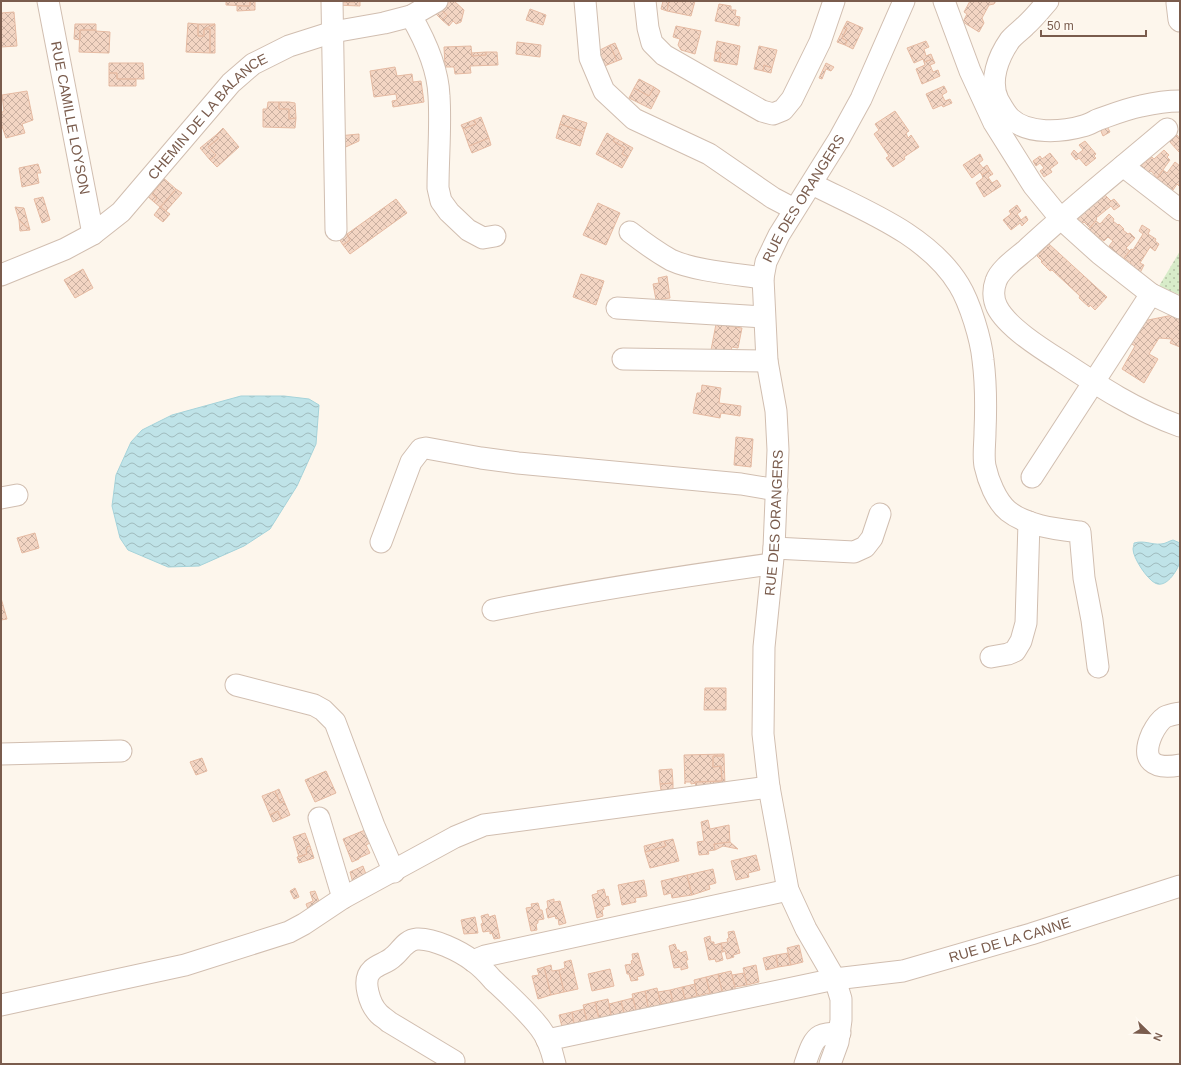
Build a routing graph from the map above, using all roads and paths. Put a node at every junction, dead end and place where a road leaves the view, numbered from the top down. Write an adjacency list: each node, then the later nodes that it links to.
1 (48, 1): 23 (street, RUE CAMILLE LOYSON)
2 (332, 1): 13 (street)
3 (437, 1): 11 (street, CHEMIN DE LA BALANCE)
4 (585, 1): 18 (street)
5 (645, 1): 6 (street)
6 (834, 1)
7 (904, 1): 17 (street, RUE DES ORANGERS)
8 (944, 1): 20 (street)
9 (1048, 1): 14 (street)
10 (1178, 1): 12 (street)
11 (411, 16): 13 (street, CHEMIN DE LA BALANCE); 24 (street)
12 (1180, 21)
13 (332, 32): 21 (street); 23 (street, CHEMIN DE LA BALANCE)
14 (1180, 101)
15 (1167, 129): 16 (street)
16 (1123, 166): 19 (street); 20 (street)
17 (812, 184): 18 (street, RUE DES ORANGERS); 38 (street)
18 (794, 209): 26 (street, RUE DES ORANGERS)
19 (1180, 210)
20 (1060, 218): 27 (street); 33 (street)
21 (336, 230)
22 (630, 232): 26 (street)
23 (93, 234): 25 (street, CHEMIN DE LA BALANCE)
24 (495, 236)
25 (1, 275)
26 (763, 278): 30 (street, RUE DES ORANGERS)
27 (1151, 294): 29 (street); 33 (street)
28 (617, 308): 30 (street)
29 (1180, 308)
30 (764, 317): 32 (street, RUE DES ORANGERS)
31 (623, 359): 32 (street)
32 (767, 361): 36 (street, RUE DES ORANGERS)
33 (1093, 382): 34 (street); 35 (street)
34 (1180, 426)
35 (1032, 477)
36 (777, 490): 39 (street); 40 (street, RUE DES ORANGERS)
37 (880, 514): 40 (street)
38 (1029, 522): 42 (street); 43 (street)
39 (381, 542)
40 (773, 556): 41 (street); 49 (street, RUE DES ORANGERS)
41 (493, 610)
42 (991, 657)
43 (1098, 667)
44 (236, 685): 51 (street)
45 (1180, 712): 48 (street)
46 (121, 751): 47 (street)
47 (1, 754)
48 (1180, 764)
49 (769, 787): 51 (street); 53 (street, RUE DES ORANGERS)
50 (318, 818): 54 (street)
51 (394, 872): 54 (street)
52 (1180, 886): 56 (street, RUE DE LA CANNE)
53 (788, 890): 55 (street); 56 (street, RUE DES ORANGERS)
54 (343, 898): 57 (street)
55 (473, 961): 59 (street); 60 (street)
56 (835, 979): 58 (street, RUE DES ORANGERS); 59 (street, RUE DE LA CANNE)
57 (1, 1005)
58 (840, 1033): 62 (street); 63 (street, RUE DES ORANGERS)
59 (547, 1040): 61 (street)
60 (454, 1061)
61 (555, 1064)
62 (806, 1064)
63 (830, 1064)

